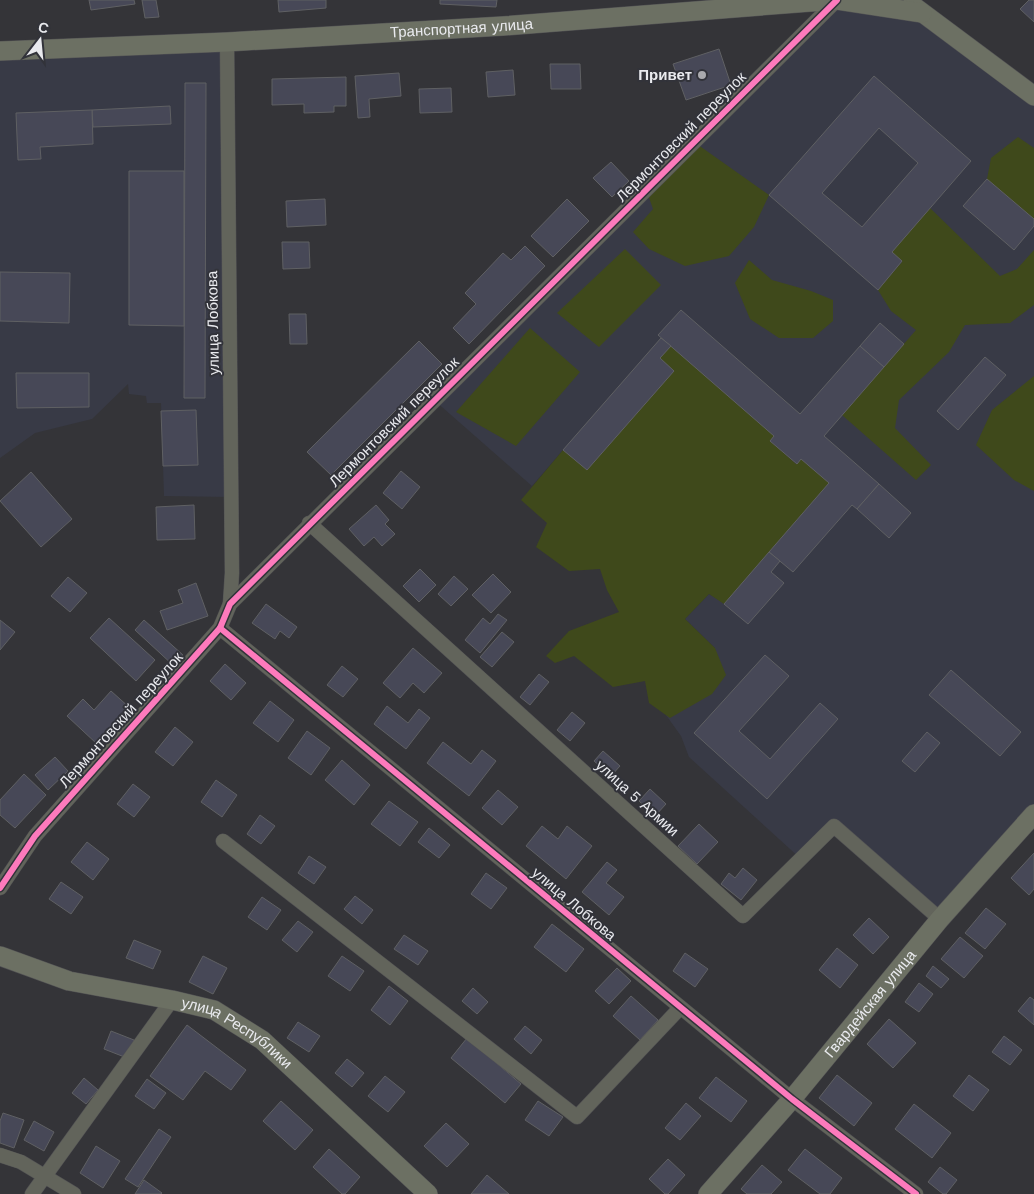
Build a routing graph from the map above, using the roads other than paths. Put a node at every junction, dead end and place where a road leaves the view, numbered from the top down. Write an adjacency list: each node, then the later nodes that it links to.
1 (837, 0): 3 (main road, Транспортная улица); 4 (main road, Транспортная улица); 7 (street, Лермонтовский переулок)
2 (905, 0): 3 (main road)
3 (922, 13): 6 (main road)
4 (227, 42): 5 (main road, Транспортная улица); 8 (street, улица Лобкова)
5 (0, 51)
6 (1034, 96)
7 (310, 523): 8 (street, Лермонтовский переулок); 13 (street, улица 5 Армии)
8 (230, 604): 9 (street, Лермонтовский переулок)
9 (220, 628): 12 (street, Лермонтовский переулок); 16 (street, улица Лобкова)
10 (1034, 814): 13 (main road, Гвардейская улица)
11 (223, 841): 16 (street)
12 (0, 888)
13 (940, 919): 17 (main road, Гвардейская улица)
14 (0, 956): 15 (main road, улица Республики)
15 (172, 1000): 19 (street); 22 (main road, улица Республики)
16 (680, 1008): 17 (street, улица Лобкова)
17 (792, 1099): 23 (main road, Гвардейская улица); 24 (street, улица Лобкова)
18 (0, 1155): 19 (street)
19 (43, 1177): 20 (street); 21 (street)
20 (32, 1194)
21 (74, 1194)
22 (428, 1194)
23 (708, 1194)
24 (916, 1194)

